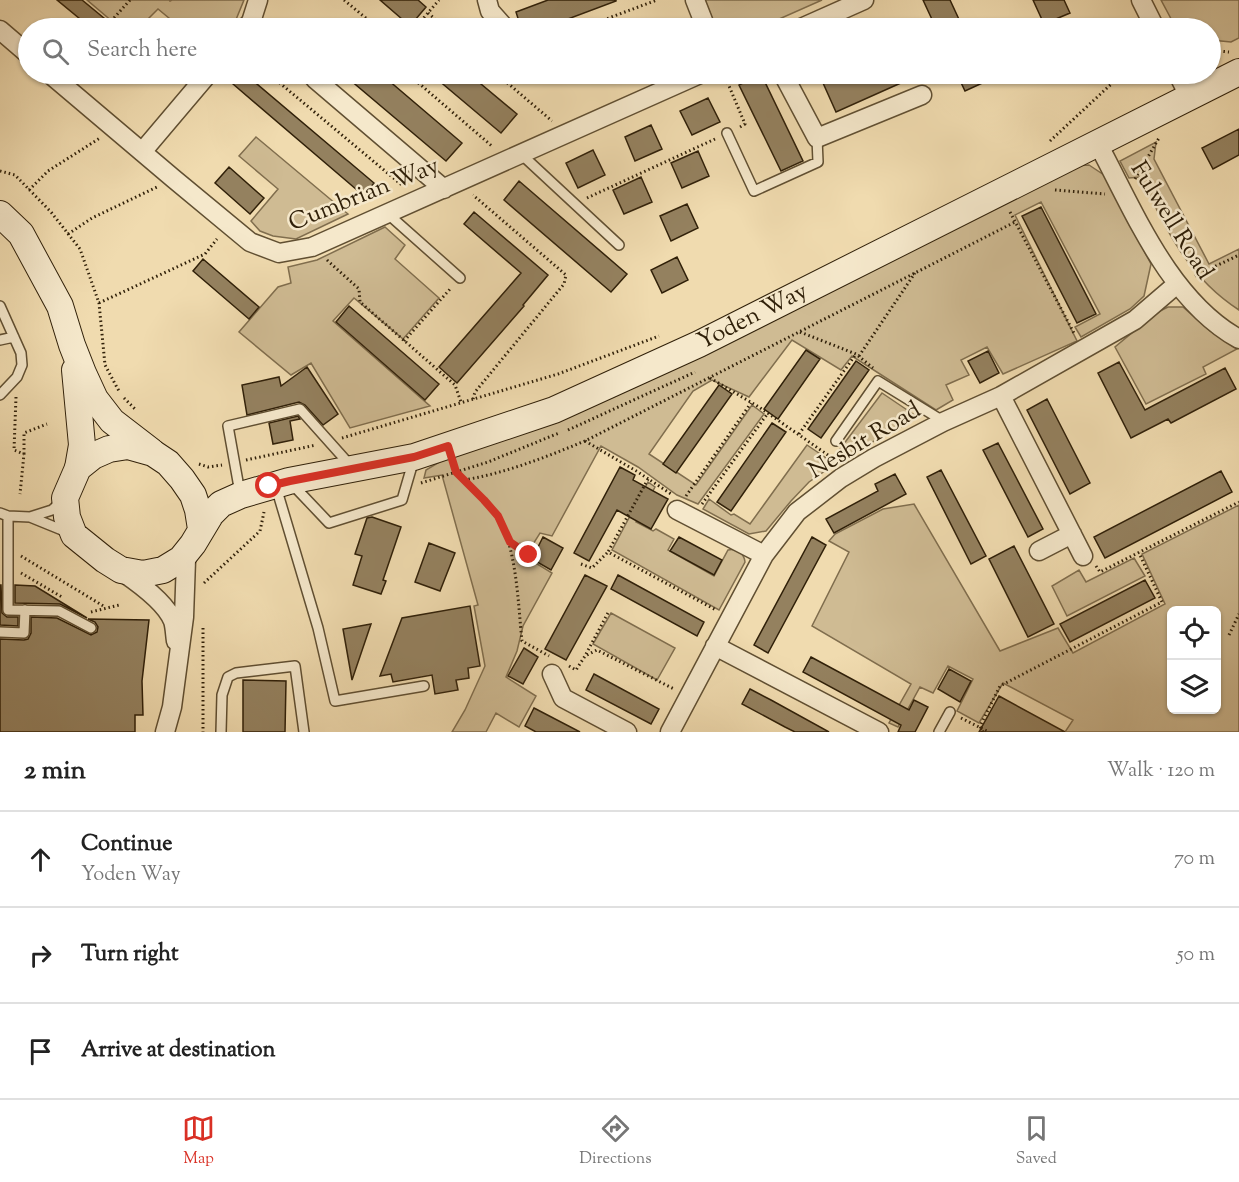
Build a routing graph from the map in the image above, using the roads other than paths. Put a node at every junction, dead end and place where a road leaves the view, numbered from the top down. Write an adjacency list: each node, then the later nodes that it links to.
1 (258, 0): 6 (street)
2 (487, 0): 7 (street)
3 (695, 0): 8 (street)
4 (864, 0): 9 (street)
5 (1141, 0): 10 (street)
6 (252, 18)
7 (497, 18)
8 (702, 18)
9 (824, 18)
10 (1150, 18)
11 (0, 30): 12 (street)
12 (18, 45)
13 (1235, 62): 14 (main road, Yoden Way)
14 (1221, 73)
15 (63, 84): 27 (street, Cumbrian Way)
16 (200, 84): 27 (street)
17 (321, 84): 29 (street)
18 (678, 84): 28 (street, Cumbrian Way)
19 (788, 84): 25 (street)
20 (1183, 84): 23 (street)
21 (1208, 84): 23 (main road, Yoden Way)
22 (922, 94): 25 (street)
23 (1190, 98): 26 (main road, Yoden Way)
24 (727, 133): 25 (lane)
25 (817, 138)
26 (1098, 144): 34 (street, Fulwell Road); 45 (main road, Yoden Way)
27 (142, 152): 31 (street, Cumbrian Way)
28 (514, 157): 29 (street, Cumbrian Way); 32 (lane)
29 (451, 186): 31 (street, Cumbrian Way)
30 (0, 214): 39 (main road)
31 (388, 214): 33 (lane)
32 (619, 245)
33 (460, 278)
34 (1177, 284): 37 (street, Fulwell Road); 41 (street, Nesbit Road)
35 (0, 306): 36 (lane)
36 (14, 337): 38 (lane); 40 (lane)
37 (1239, 339)
38 (0, 340)
39 (72, 345): 44 (main road); 46 (main road)
40 (0, 395)
41 (1000, 396): 42 (street, Nesbit Road); 55 (street)
42 (943, 422): 43 (lane); 59 (street, Nesbit Road)
43 (836, 441)
44 (153, 453): 46 (main road); 48 (main road)
45 (414, 457): 47 (main road, Yoden Way); 49 (lane)
46 (78, 468): 51 (main road)
47 (353, 469): 49 (main road, Yoden Way); 50 (lane)
48 (187, 470): 50 (main road, Yoden Way); 57 (main road)
49 (278, 484): 50 (main road, Yoden Way); 68 (lane)
50 (241, 495): 57 (main road, Yoden Way)
51 (65, 498): 54 (lane); 56 (main road)
52 (684, 510): 59 (street)
53 (4, 514): 54 (lane); 62 (lane)
54 (30, 517): 56 (lane)
55 (1072, 534): 58 (street); 60 (street)
56 (74, 535): 61 (main road)
57 (197, 536): 61 (main road); 66 (street)
58 (1038, 551)
59 (764, 555): 65 (street, Nesbit Road)
60 (1083, 556)
61 (121, 570): 66 (street)
62 (25, 610): 63 (lane); 64 (lane)
63 (91, 628)
64 (0, 632)
65 (716, 646): 74 (street, Nesbit Road); 75 (street)
66 (178, 657): 70 (street)
67 (558, 666): 73 (street)
68 (424, 686)
69 (950, 712): 76 (lane)
70 (165, 732)
71 (221, 732): 72 (lane)
72 (304, 732)
73 (627, 732)
74 (670, 732)
75 (879, 732)
76 (939, 732)

